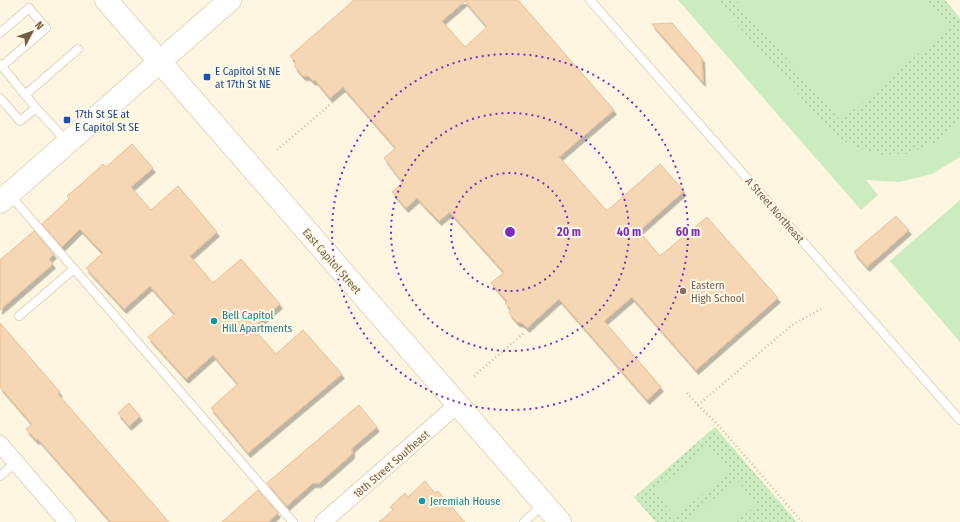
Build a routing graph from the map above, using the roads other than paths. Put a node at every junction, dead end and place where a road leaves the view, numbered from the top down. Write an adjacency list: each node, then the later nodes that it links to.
1 (106, 0): 6 (main road, East Capitol Street)
2 (230, 0): 6 (main road)
3 (590, 0): 16 (lane, A Street Northeast)
4 (0, 33): 7 (lane)
5 (78, 49): 8 (lane)
6 (159, 63): 11 (main road); 15 (main road, East Capitol Street)
7 (1, 65): 8 (lane)
8 (25, 95): 10 (lane)
9 (0, 98): 10 (lane)
10 (36, 108): 11 (lane)
11 (68, 143): 12 (main road)
12 (5, 198): 13 (lane)
13 (74, 269): 14 (lane); 22 (lane)
14 (19, 316)
15 (458, 405): 20 (main road, East Capitol Street); 23 (street, 18th Street Southeast)
16 (960, 420)
17 (0, 444): 18 (street)
18 (16, 462): 19 (lane); 21 (street)
19 (0, 476)
20 (544, 504): 24 (lane); 25 (main road, East Capitol Street)
21 (67, 522)
22 (293, 522)
23 (323, 522)
24 (524, 522)
25 (560, 522)

